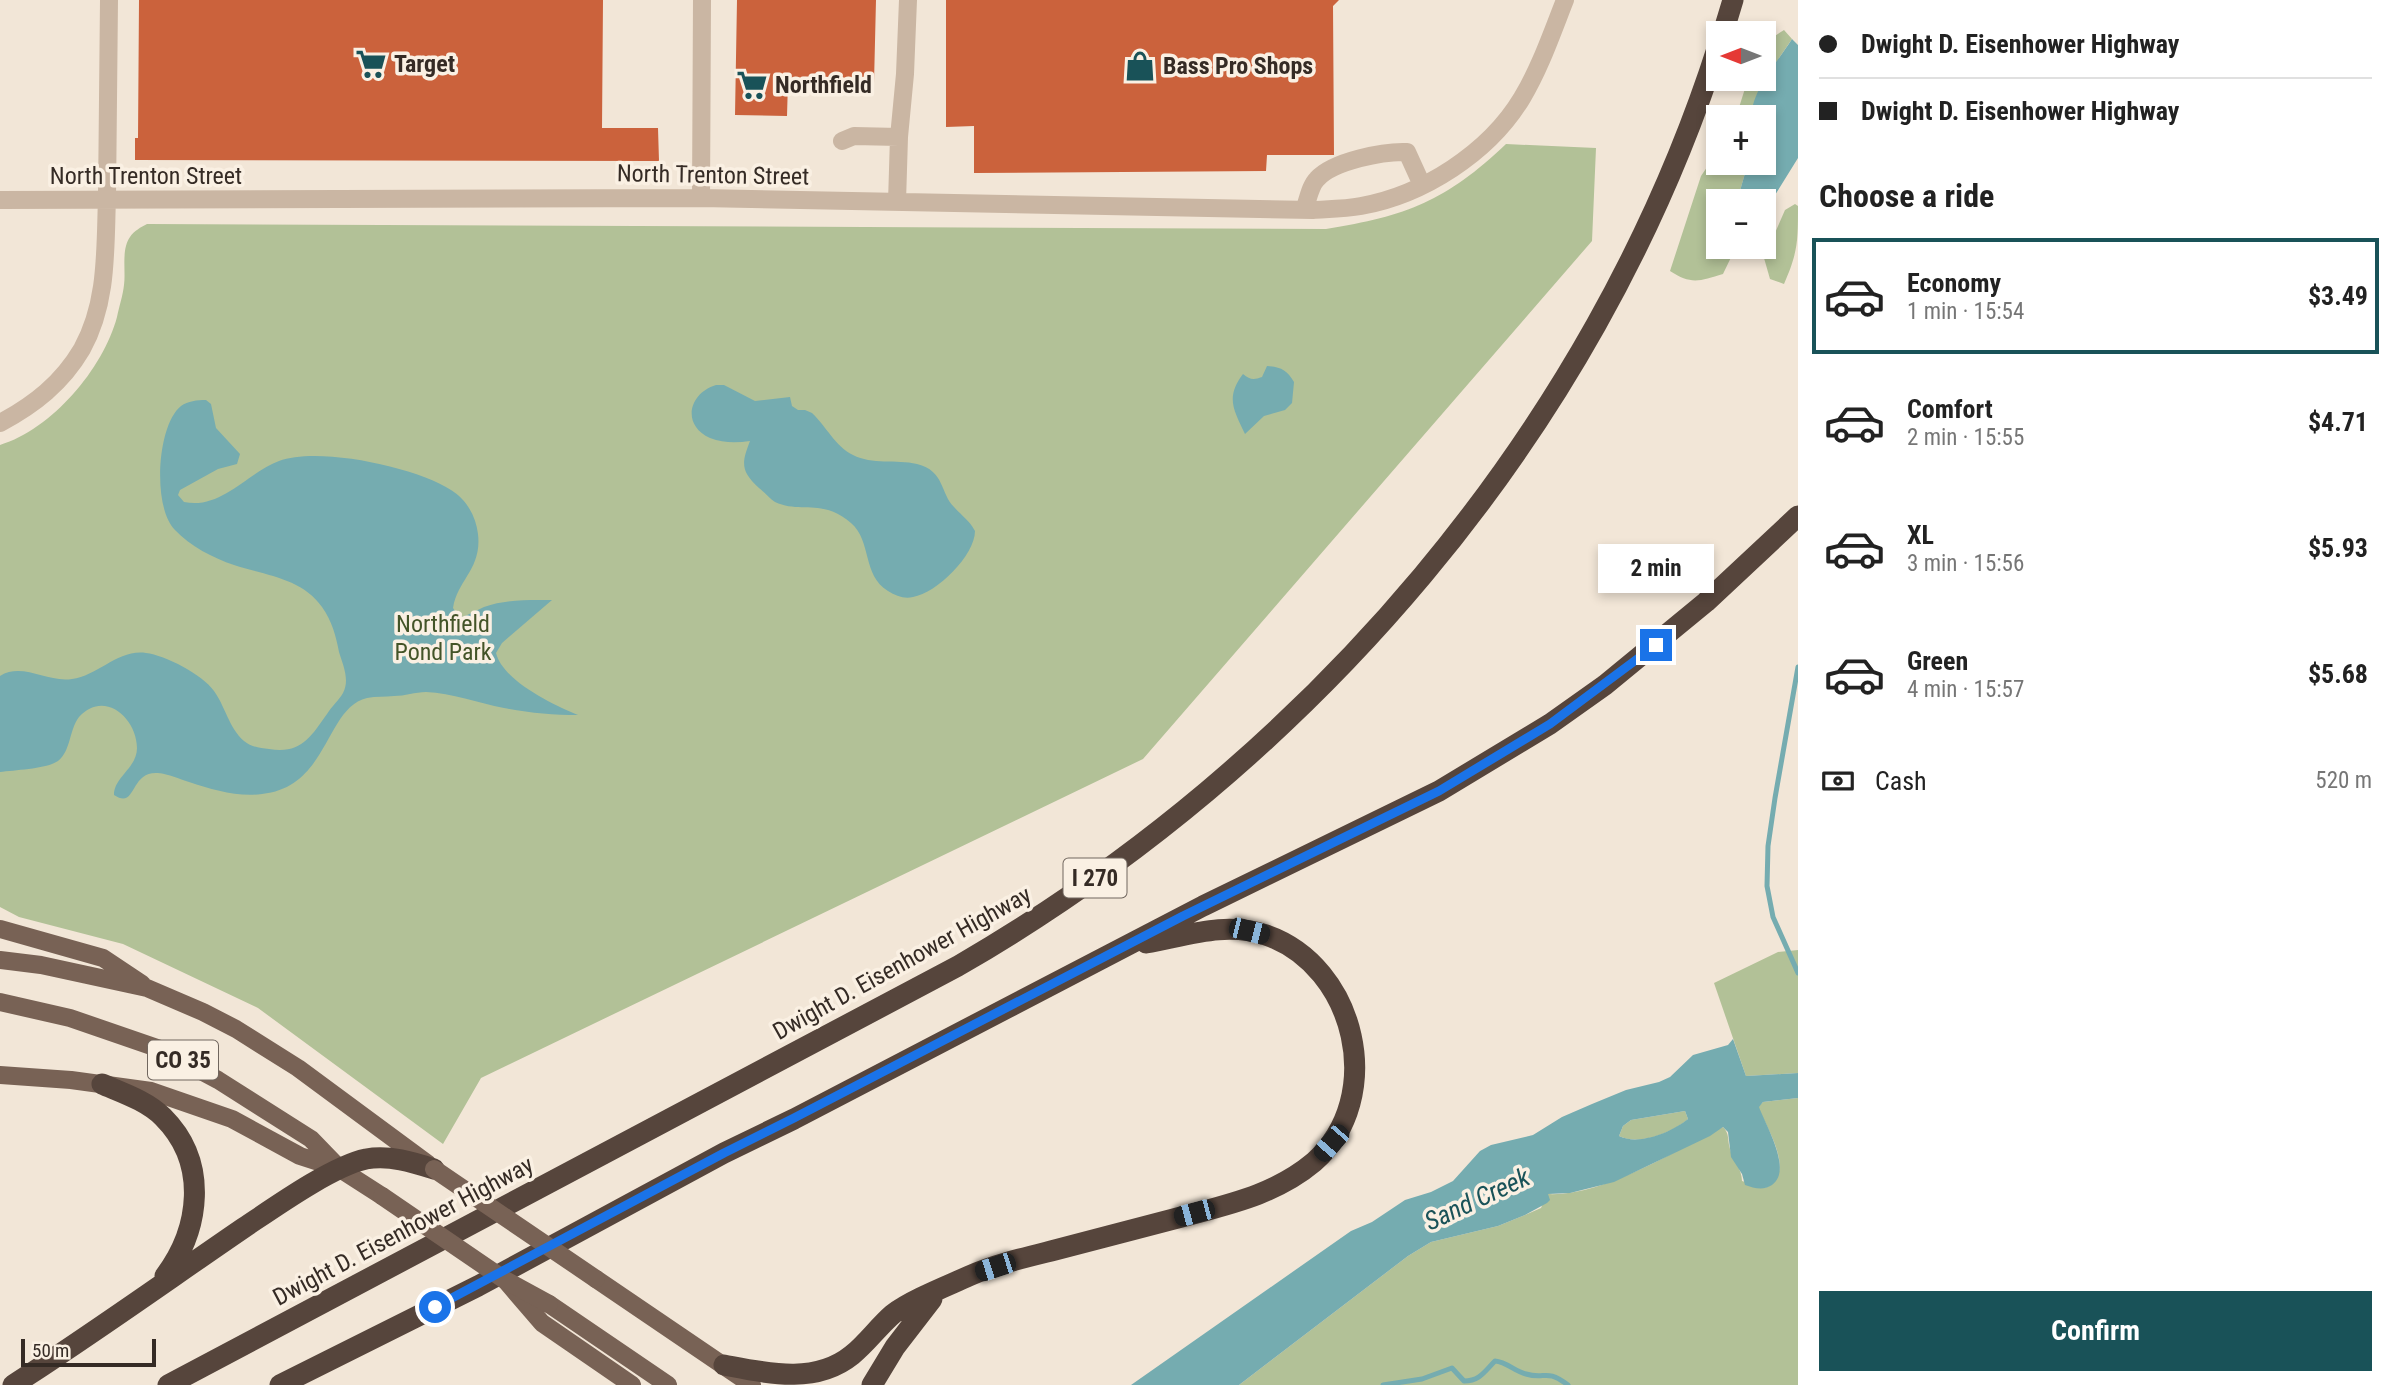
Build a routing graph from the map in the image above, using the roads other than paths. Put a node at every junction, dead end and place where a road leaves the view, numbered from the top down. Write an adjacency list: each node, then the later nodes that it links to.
1 (108, 0): 13 (street)
2 (702, 0): 11 (street)
3 (908, 0): 8 (street)
4 (1565, 0): 10 (street, North Trenton Street)
5 (1733, 0): 6 (highway)
6 (1727, 21)
7 (1706, 81): 32 (highway, Dwight D. Eisenhower Highway / I 270)
8 (899, 137): 9 (street); 14 (street)
9 (842, 141)
10 (1422, 186): 15 (street, North Trenton Street); 15 (street)
11 (701, 198): 13 (street, North Trenton Street); 14 (street, North Trenton Street)
12 (0, 200): 13 (street, North Trenton Street)
13 (106, 201): 16 (street)
14 (897, 202): 15 (street, North Trenton Street)
15 (1304, 210)
16 (0, 423)
17 (1798, 516): 19 (highway)
18 (0, 929): 21 (main road)
19 (1123, 947): 29 (highway); 33 (highway)
20 (0, 960): 21 (main road, CO 35)
21 (147, 988): 25 (main road, CO 35)
22 (0, 1002): 26 (main road, CO 35)
23 (0, 1074): 24 (main road)
24 (102, 1084): 26 (main road); 28 (highway)
25 (434, 1168): 26 (highway); 30 (main road, CO 35, bridge)
26 (340, 1169): 27 (main road, CO 35, bridge); 28 (highway)
27 (505, 1280): 34 (main road); 35 (main road, CO 35, bridge)
28 (158, 1286): 31 (highway)
29 (940, 1289): 30 (highway); 37 (highway)
30 (724, 1365): 36 (main road, CO 35)
31 (13, 1385)
32 (168, 1385)
33 (280, 1385)
34 (632, 1385)
35 (668, 1385)
36 (752, 1385)
37 (872, 1385)

